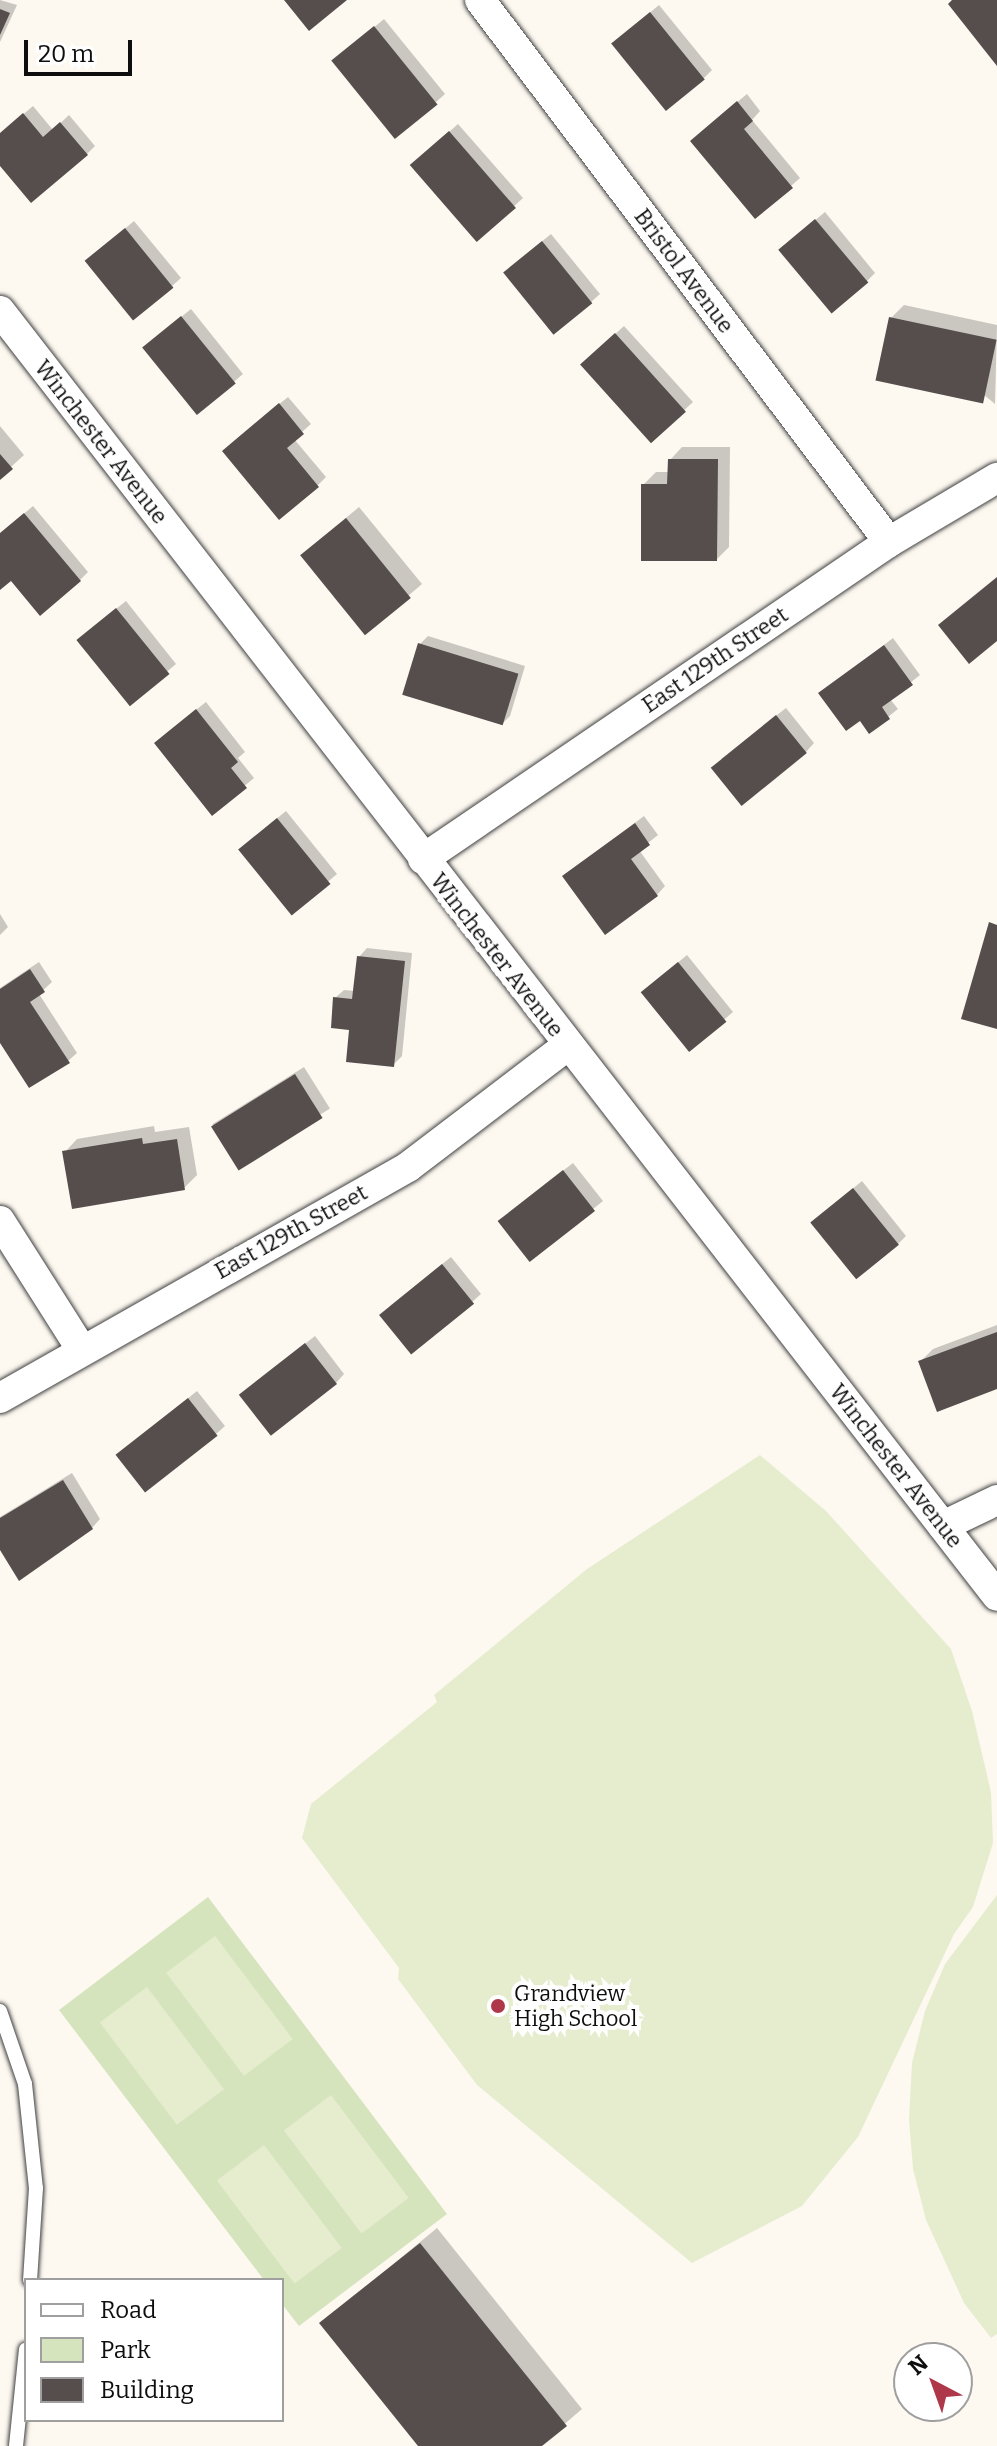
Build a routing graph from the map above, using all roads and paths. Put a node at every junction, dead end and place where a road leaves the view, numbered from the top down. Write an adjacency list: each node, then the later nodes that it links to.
1 (480, 0): 4 (street, Bristol Avenue)
2 (0, 311): 5 (street, Winchester Avenue)
3 (997, 478): 4 (street, East 129th Street)
4 (889, 542): 5 (street, East 129th Street)
5 (430, 854): 6 (street, Winchester Avenue)
6 (568, 1045): 8 (street, East 129th Street); 11 (street, Winchester Avenue)
7 (0, 1221): 8 (street)
8 (82, 1350): 9 (street, East 129th Street)
9 (0, 1398)
10 (997, 1500): 11 (street)
11 (943, 1526): 12 (street, Winchester Avenue)
12 (997, 1596)
13 (0, 2011): 14 (lane)
14 (30, 2278)
15 (24, 2369): 16 (lane)
16 (16, 2446)

